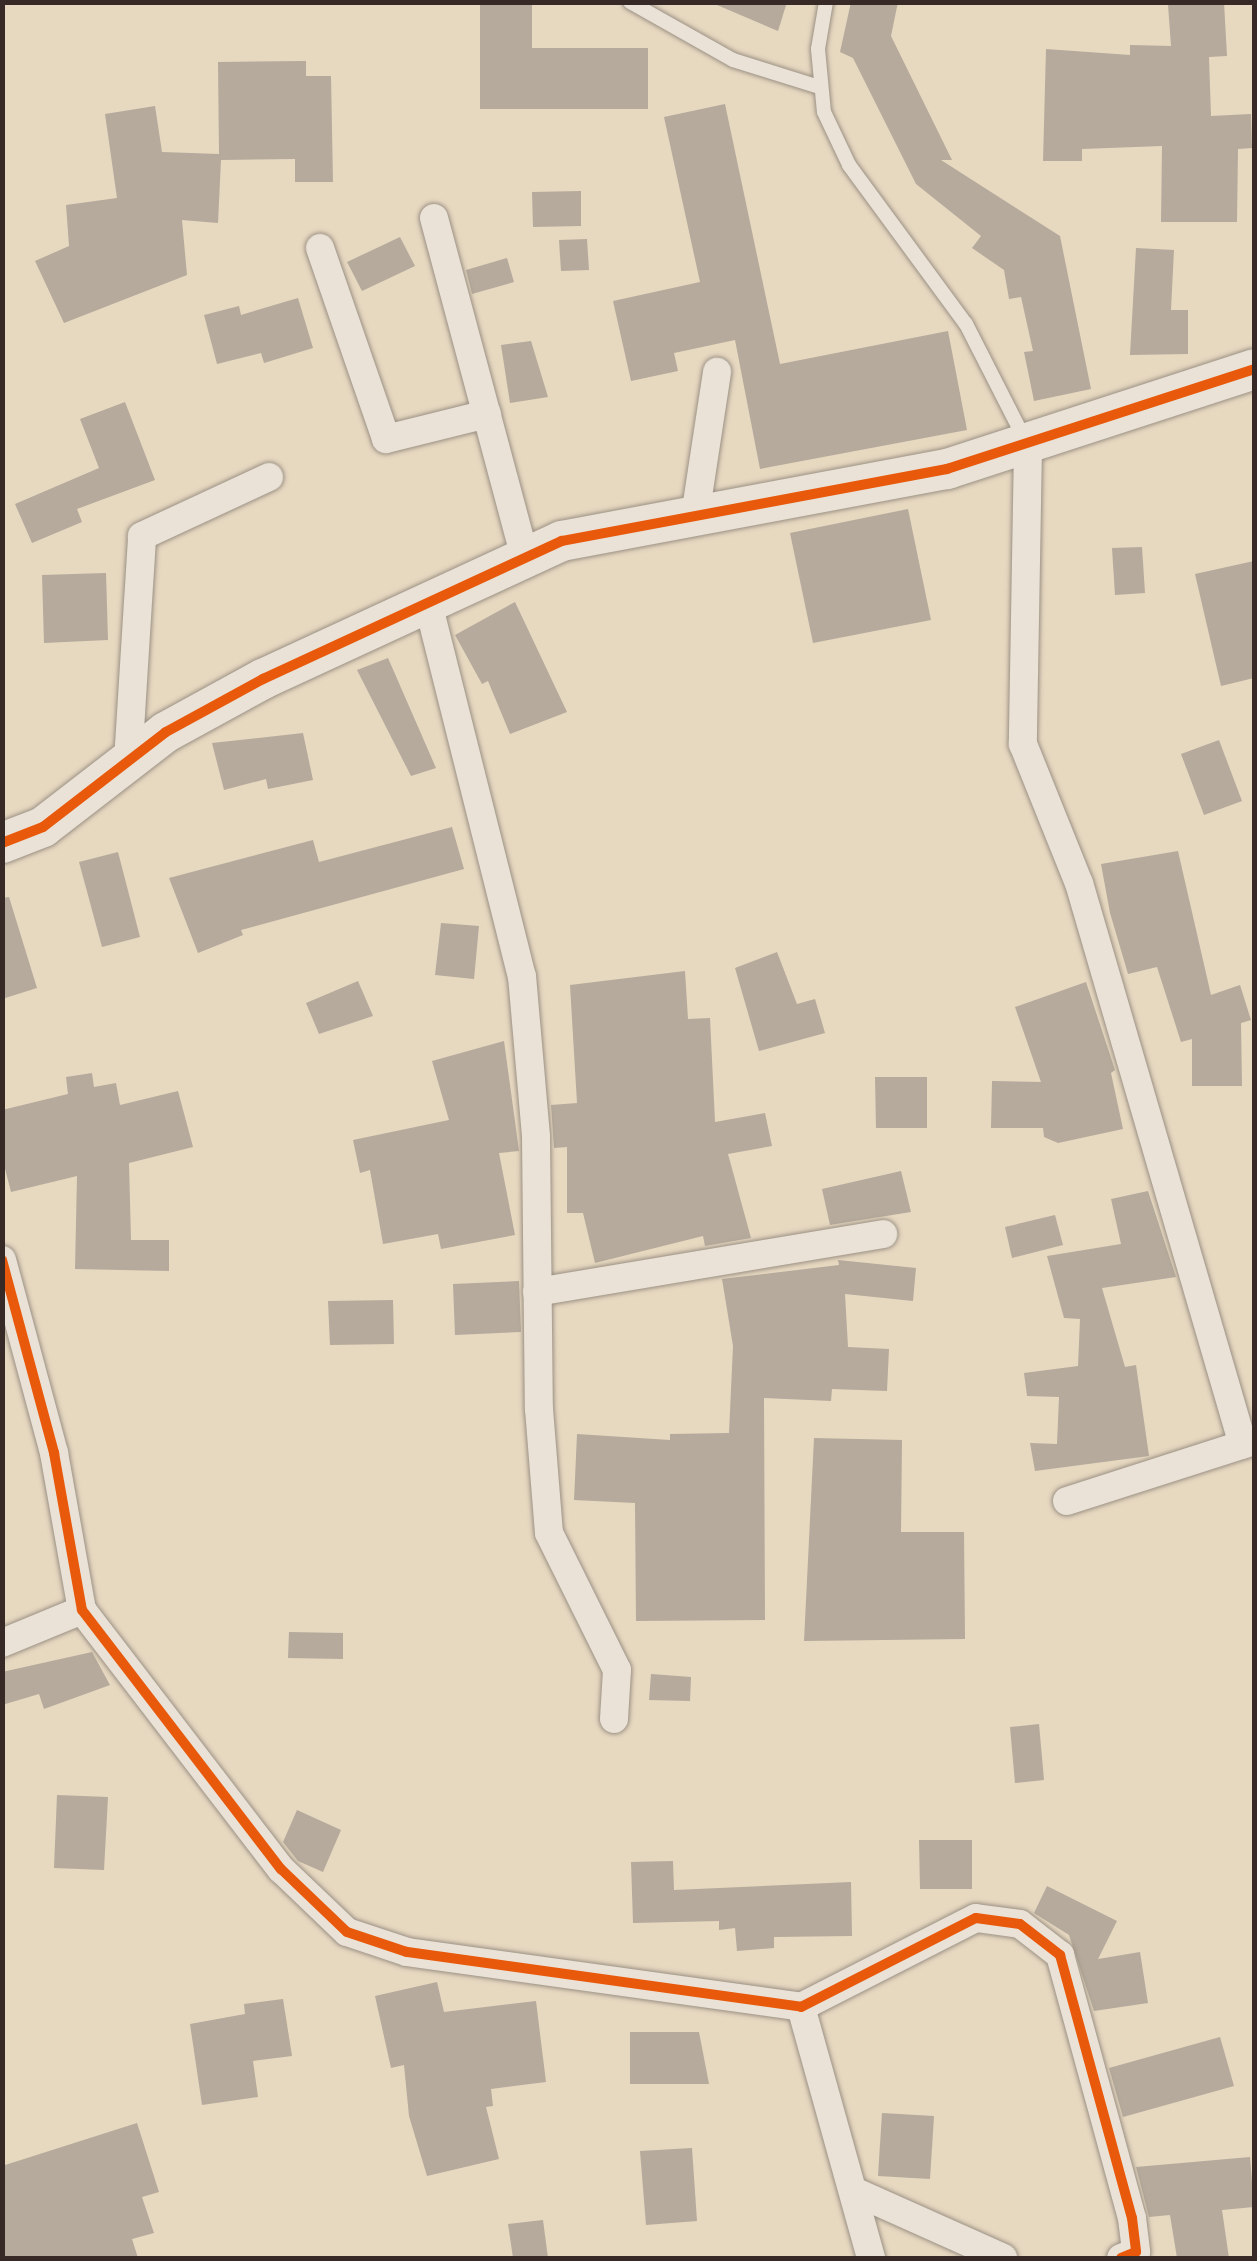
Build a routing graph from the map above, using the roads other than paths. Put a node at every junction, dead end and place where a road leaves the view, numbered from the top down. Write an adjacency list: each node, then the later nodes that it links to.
1 (630, 2): 3 (lane)
2 (826, 2): 3 (lane)
3 (819, 87): 9 (lane)
4 (434, 218): 8 (street)
5 (320, 248): 8 (street)
6 (1254, 369): 9 (street)
7 (717, 372): 11 (street)
8 (487, 414): 12 (street)
9 (1028, 446): 11 (street); 19 (street)
10 (269, 477): 14 (street)
11 (696, 516): 12 (street)
12 (525, 557): 13 (street)
13 (427, 598): 14 (street); 18 (street)
14 (128, 761): 15 (street)
15 (2, 842)
16 (883, 1234): 18 (street)
17 (2, 1260): 21 (street)
18 (537, 1292): 23 (street)
19 (1249, 1443): 20 (street)
20 (1068, 1500)
21 (82, 1610): 22 (street); 24 (street)
22 (2, 1643)
23 (614, 1720)
24 (801, 2007): 25 (street); 28 (street)
25 (858, 2193): 26 (street); 27 (street)
26 (871, 2258)
27 (1004, 2258)
28 (1121, 2258)

